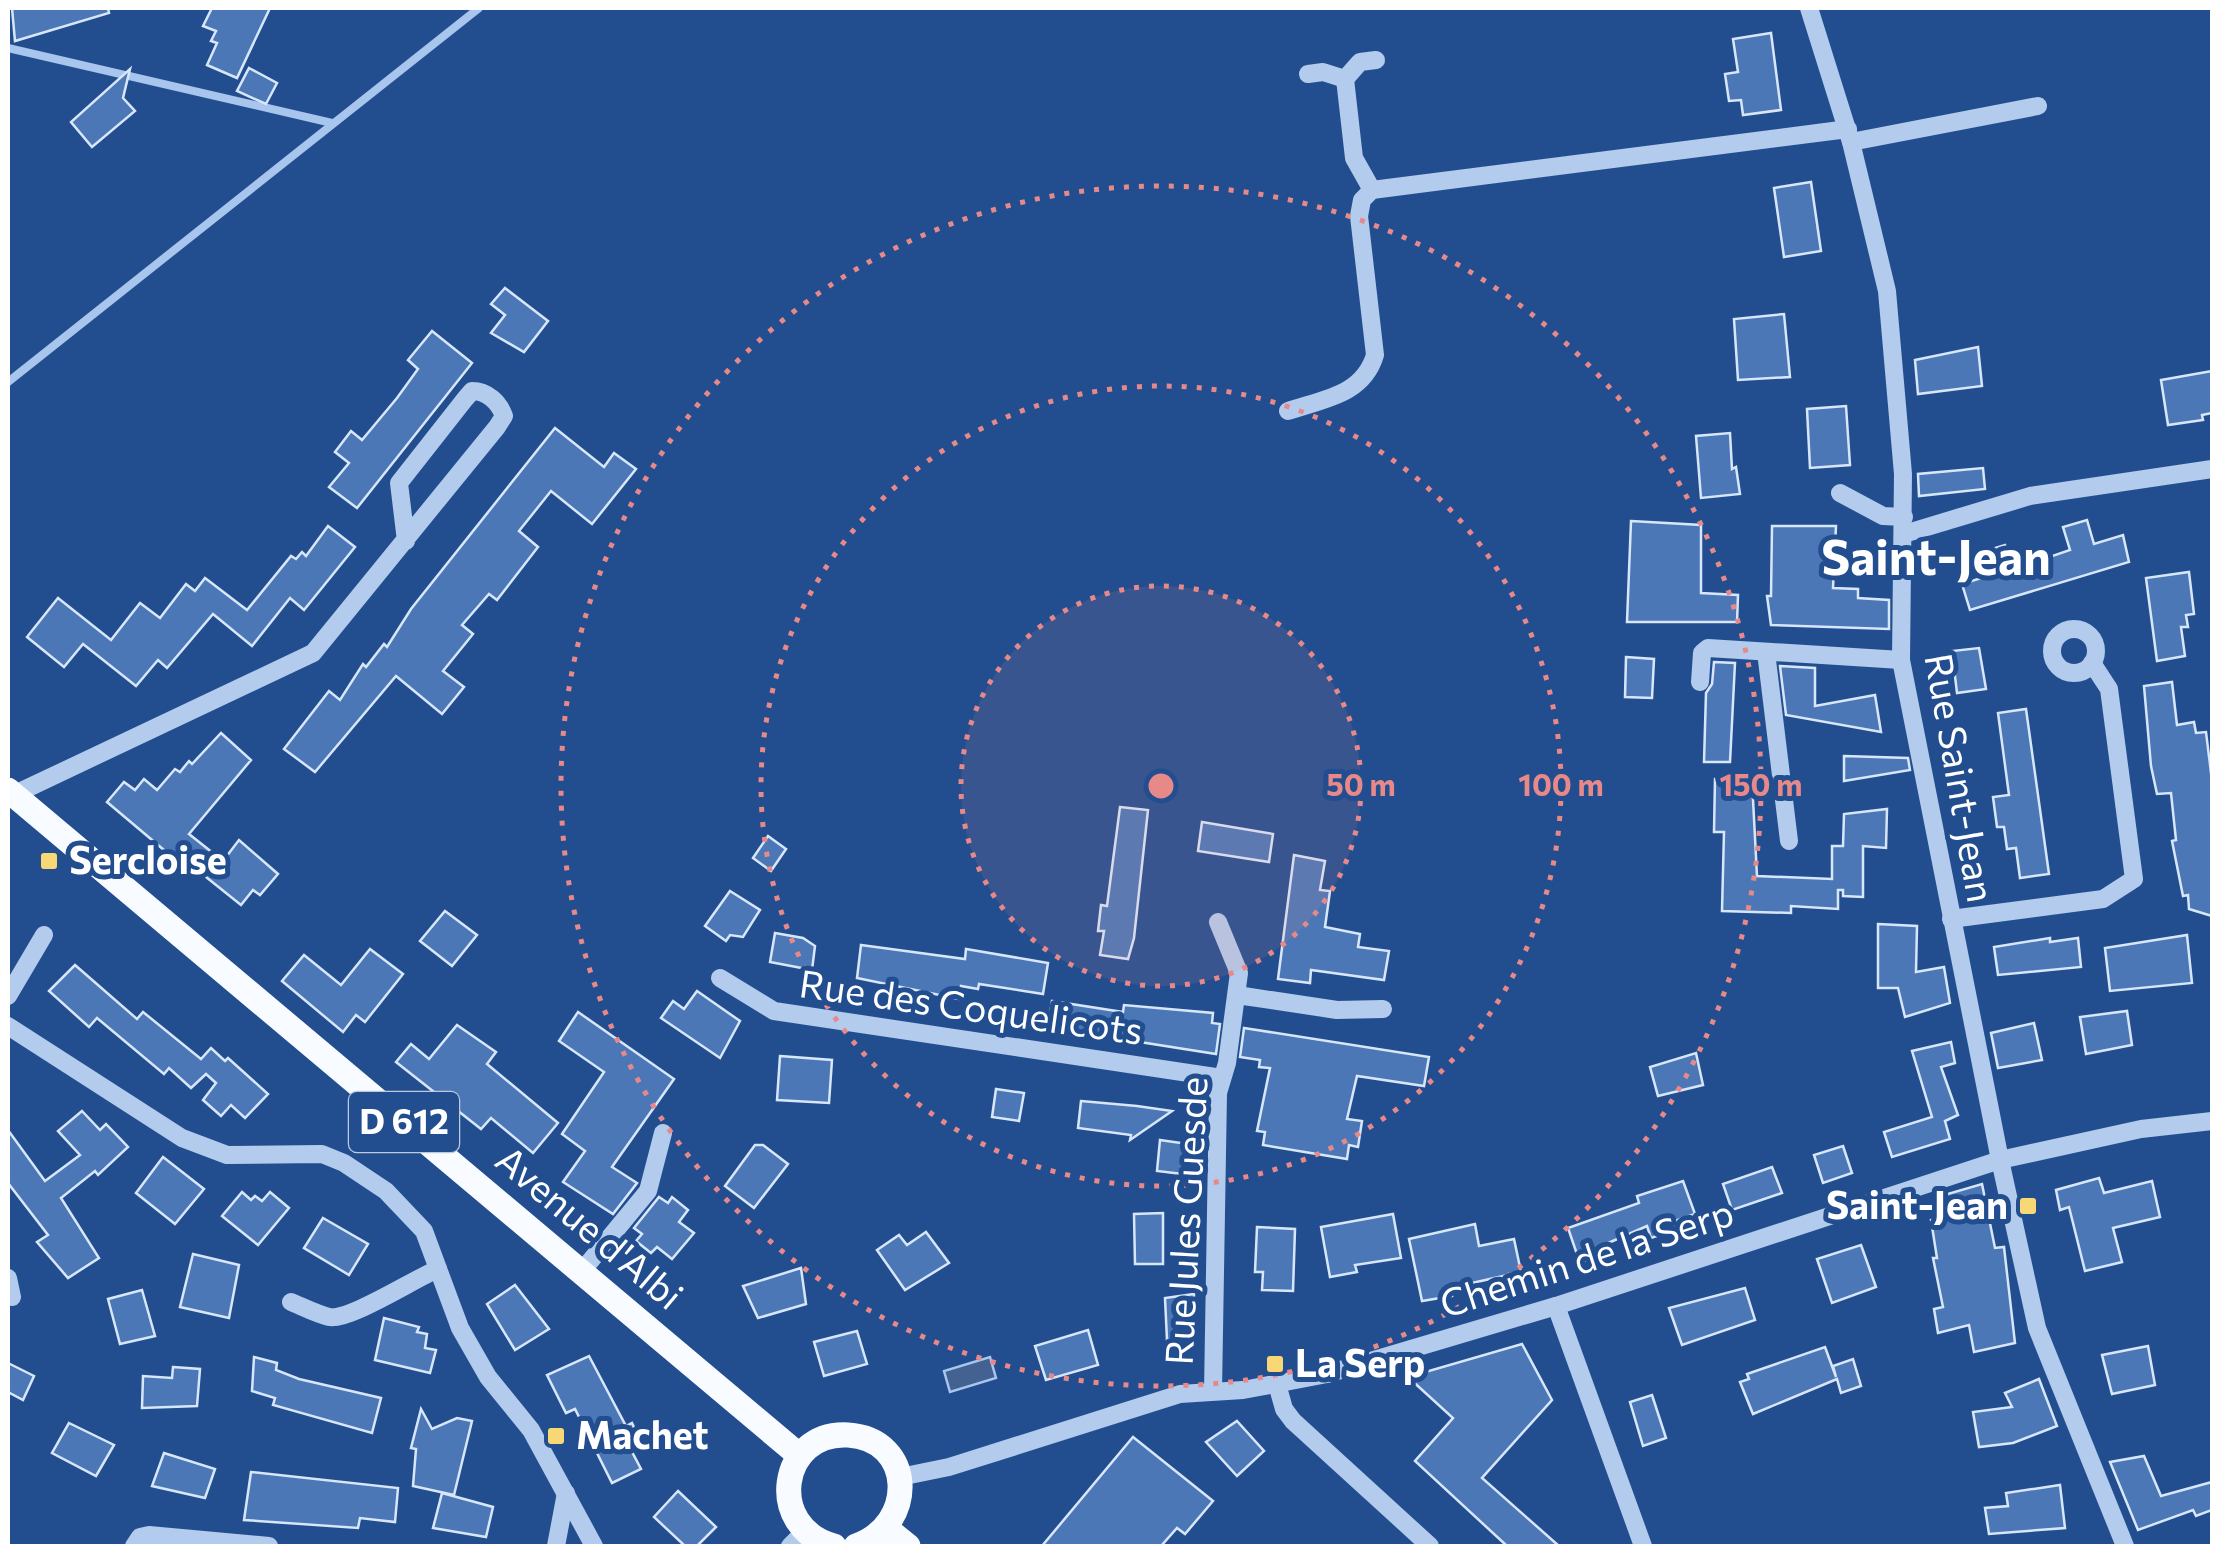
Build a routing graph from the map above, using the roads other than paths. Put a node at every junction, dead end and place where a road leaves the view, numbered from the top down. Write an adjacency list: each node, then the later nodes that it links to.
1 (1810, 8): 6 (street, Rue Saint-Jean)
2 (1376, 60): 4 (street)
3 (1308, 74): 4 (street)
4 (1344, 79): 7 (street)
5 (2038, 106): 6 (street)
6 (1850, 136): 7 (street); 11 (street, Rue Saint-Jean)
7 (1372, 190): 8 (street)
8 (1288, 410)
9 (2212, 469): 11 (street)
10 (1840, 493): 11 (street)
11 (1904, 525): 14 (street, Rue Saint-Jean)
12 (406, 540): 12 (street); 17 (street)
13 (1766, 652): 14 (street); 16 (street); 18 (street)
14 (1901, 660): 19 (street, Rue Saint-Jean)
15 (2092, 662): 19 (street)
16 (1700, 682)
17 (10, 792): 32 (main road, Avenue d'Albi / D 612)
18 (1789, 841)
19 (1952, 919): 30 (street, Rue Saint-Jean)
20 (1218, 922): 23 (street, Rue Jules Guesde)
21 (44, 936): 24 (street)
22 (720, 978): 27 (street, Rue des Coquelicots)
23 (1237, 995): 25 (street); 27 (street, Rue Jules Guesde)
24 (8, 996)
25 (1383, 1009)
26 (8, 1026): 31 (street)
27 (1222, 1078): 38 (street, Rue Jules Guesde)
28 (2212, 1121): 30 (street, Chemin de la Serp)
29 (663, 1133): 32 (street)
30 (2000, 1160): 36 (street, Chemin de la Serp); 53 (street, Rue Saint-Jean)
31 (438, 1269): 35 (street); 41 (street)
32 (582, 1271): 39 (main road, Avenue d'Albi / D 612)
33 (8, 1278): 34 (street)
34 (12, 1297)
35 (292, 1302)
36 (1556, 1306): 37 (street, Chemin de la Serp); 52 (street)
37 (1276, 1384): 38 (street, Chemin de la Serp); 51 (street)
38 (1213, 1391): 40 (street, Chemin de la Serp)
39 (800, 1456): 40 (main road); 43 (main road)
40 (900, 1477): 42 (main road)
41 (566, 1493): 46 (street); 47 (street)
42 (886, 1529): 49 (main road); 50 (main road)
43 (797, 1539): 48 (main road)
44 (137, 1542): 45 (street)
45 (267, 1546)
46 (556, 1546)
47 (594, 1546)
48 (834, 1546)
49 (856, 1546)
50 (908, 1546)
51 (1430, 1546)
52 (1644, 1546)
53 (2124, 1546)

